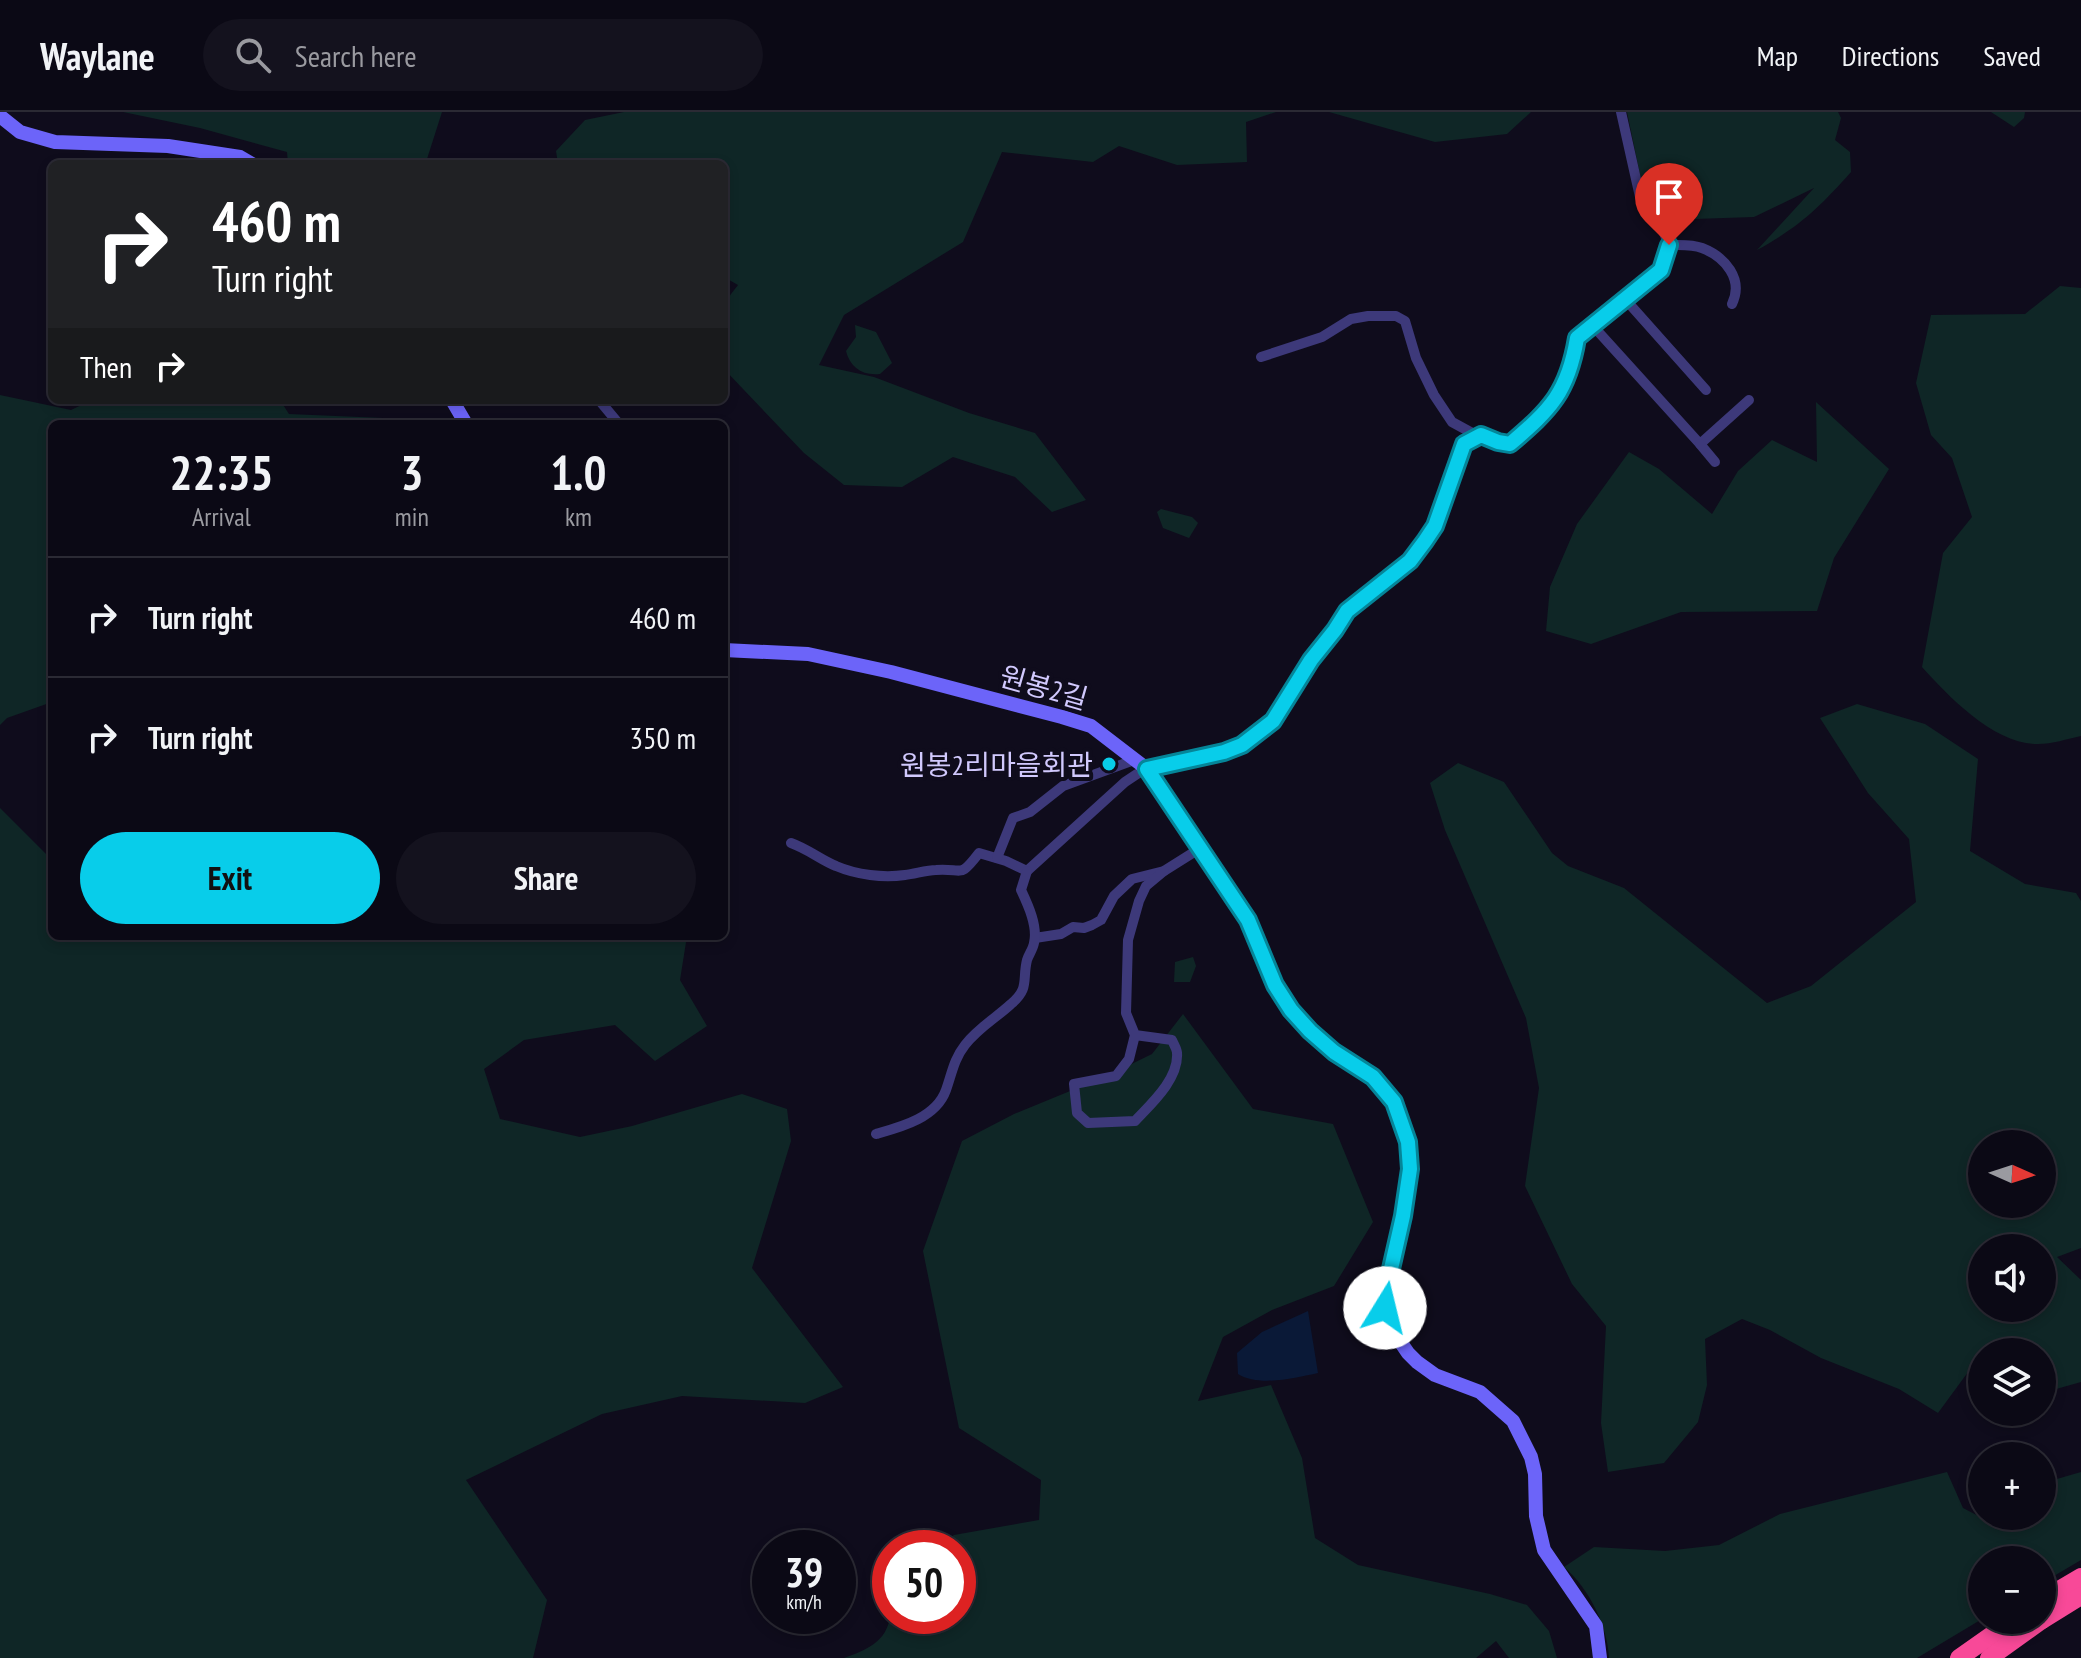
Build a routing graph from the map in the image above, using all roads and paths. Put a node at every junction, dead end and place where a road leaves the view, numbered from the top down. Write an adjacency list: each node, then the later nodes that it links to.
1 (1621, 112): 4 (street)
2 (0, 116): 3 (main road)
3 (245, 160)
4 (1669, 245): 5 (street); 6 (street)
5 (1625, 299): 7 (street); 9 (street)
6 (1732, 304)
7 (1594, 327): 13 (street); 14 (street)
8 (1261, 357): 13 (street)
9 (1706, 390)
10 (1749, 400): 14 (street)
11 (602, 404): 12 (street)
12 (616, 420)
13 (1481, 435): 18 (street)
14 (1700, 444): 15 (street)
15 (1715, 462)
16 (728, 650): 17 (main road, 원봉2길)
17 (1134, 760): 18 (main road, 원봉2길); 21 (street)
18 (1147, 769): 20 (main road, 원봉2길); 22 (street)
19 (791, 843): 21 (street)
20 (1199, 849): 23 (street); 33 (main road, 원봉2길)
21 (997, 858): 22 (street)
22 (1027, 871): 24 (street)
23 (1164, 871): 24 (street); 25 (street)
24 (1035, 938): 26 (street)
25 (1135, 1035): 25 (street)
26 (876, 1134)
27 (2081, 1577): 28 (highway)
28 (2056, 1592)
29 (2081, 1596): 30 (highway)
30 (2056, 1611)
31 (1993, 1634): 34 (highway)
32 (2022, 1634): 35 (highway)
33 (1600, 1658)
34 (1959, 1658)
35 (1989, 1658)

